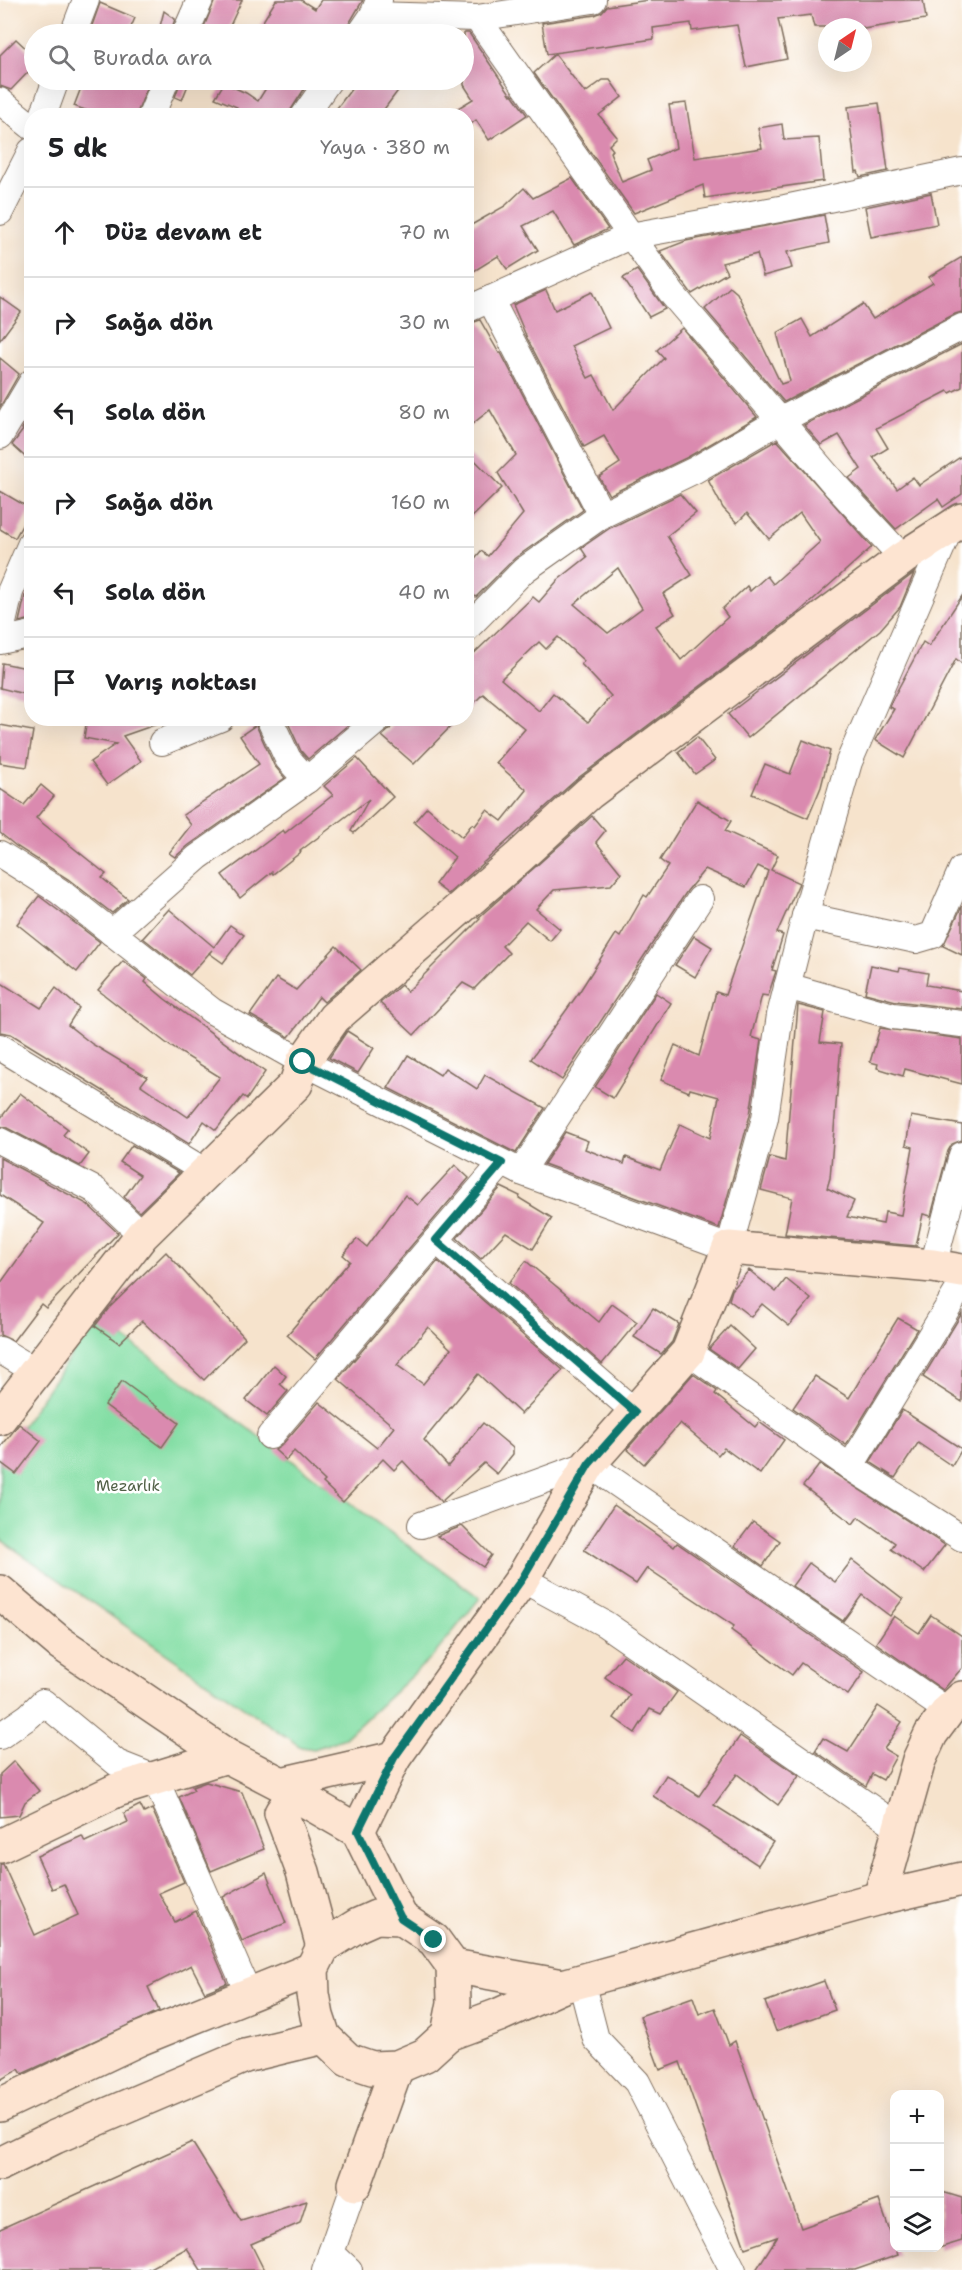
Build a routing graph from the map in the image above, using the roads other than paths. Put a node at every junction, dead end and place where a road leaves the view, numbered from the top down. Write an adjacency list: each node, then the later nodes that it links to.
1 (86, 0): 6 (street)
2 (200, 0): 7 (street)
3 (593, 0): 5 (street)
4 (370, 17): 5 (street)
5 (477, 18): 19 (street)
6 (77, 24)
7 (189, 24)
8 (52, 90): 12 (street)
9 (162, 90): 13 (street)
10 (322, 90): 14 (street)
11 (0, 101): 15 (street)
12 (46, 108)
13 (154, 108)
14 (310, 108)
15 (24, 120)
16 (24, 165): 18 (street)
17 (962, 171): 19 (street)
18 (0, 212)
19 (630, 236): 20 (street); 24 (street)
20 (490, 299): 21 (street); 26 (street)
21 (474, 306)
22 (962, 327): 24 (street)
23 (24, 396): 25 (street)
24 (781, 420): 26 (street); 29 (street)
25 (0, 436)
26 (602, 515): 31 (street)
27 (956, 524): 29 (street); 43 (street)
28 (24, 557): 30 (street)
29 (903, 558): 48 (street)
30 (5, 594): 32 (street)
31 (474, 621)
32 (0, 636)
33 (24, 636): 34 (street)
34 (0, 641)
35 (201, 726): 38 (street)
36 (273, 726): 39 (street)
37 (371, 726): 39 (street)
38 (162, 742)
39 (307, 780): 44 (street)
40 (0, 854): 44 (street)
41 (962, 869): 43 (street)
42 (700, 899): 51 (street)
43 (805, 916): 45 (street)
44 (112, 933): 48 (street)
45 (787, 986): 46 (street); 55 (street)
46 (962, 1024)
47 (0, 1047): 52 (street)
48 (303, 1062): 51 (street); 52 (street)
49 (0, 1141): 53 (street)
50 (962, 1155): 56 (street)
51 (512, 1167): 54 (street); 55 (street)
52 (206, 1172): 53 (street)
53 (142, 1235): 60 (street)
54 (436, 1240): 61 (street); 63 (street)
55 (729, 1248): 56 (street); 59 (street)
56 (948, 1268)
57 (962, 1284): 65 (street)
58 (0, 1350): 60 (street)
59 (688, 1352): 61 (street); 65 (street)
60 (35, 1371): 62 (street)
61 (635, 1412): 64 (street)
62 (0, 1418)
63 (270, 1436)
64 (589, 1464): 66 (street); 68 (street); 70 (street)
65 (850, 1467): 67 (street)
66 (421, 1524)
67 (962, 1538)
68 (522, 1579): 73 (street); 76 (street)
69 (0, 1592): 72 (street)
70 (955, 1704): 76 (street)
71 (0, 1736): 74 (street)
72 (227, 1756): 74 (street); 75 (street)
73 (394, 1758): 75 (street); 77 (street)
74 (155, 1778): 78 (street); 85 (street)
75 (287, 1789): 77 (street); 82 (street)
76 (900, 1828): 80 (street)
77 (358, 1831): 81 (street)
78 (0, 1846)
79 (962, 1879): 80 (street)
80 (880, 1898): 84 (street)
81 (401, 1918): 82 (street); 83 (street)
82 (318, 1958): 85 (street); 87 (street)
83 (453, 1966): 84 (street); 86 (street)
84 (572, 1984): 86 (street); 93 (street)
85 (249, 1995): 89 (street)
86 (448, 2034): 88 (street)
87 (324, 2037): 88 (street); 90 (street)
88 (397, 2067): 91 (street)
89 (0, 2105)
90 (0, 2164)
91 (354, 2184): 92 (street)
92 (335, 2264)
93 (733, 2270)

